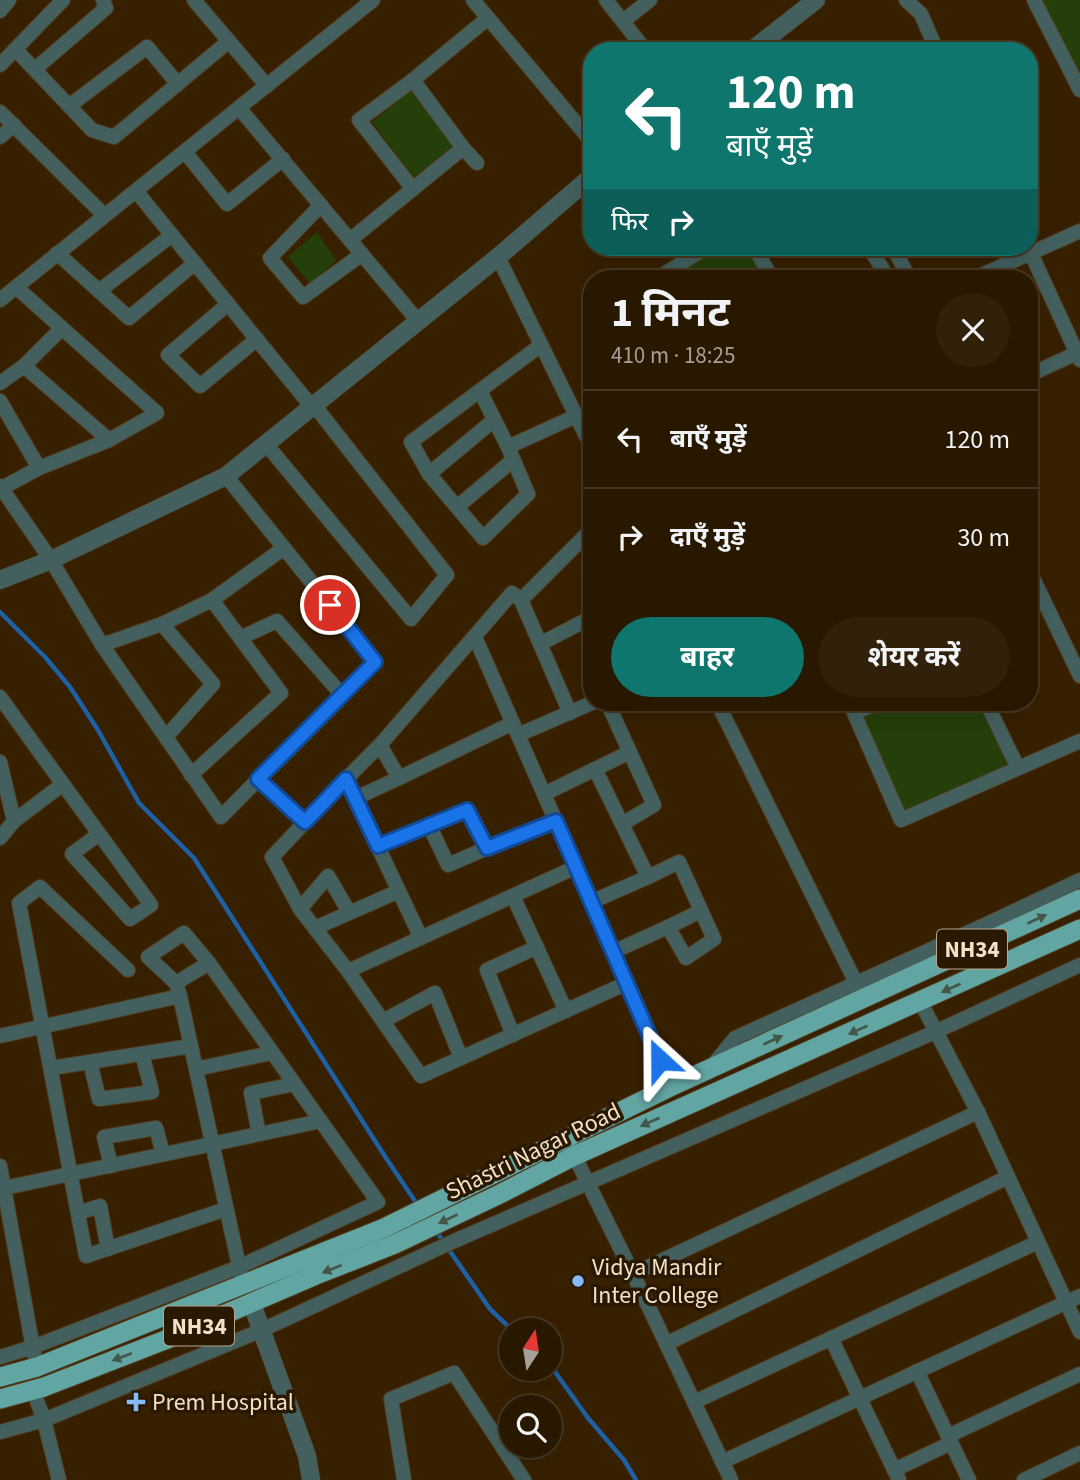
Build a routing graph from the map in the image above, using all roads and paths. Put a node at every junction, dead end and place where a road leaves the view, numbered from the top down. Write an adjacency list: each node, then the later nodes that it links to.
1 (9, 0): 12 (street)
2 (63, 0): 19 (street)
3 (103, 0): 21 (street)
4 (194, 0): 15 (street)
5 (473, 0): 13 (street)
6 (606, 0): 14 (street)
7 (650, 0): 14 (street)
8 (816, 0): 17 (street)
9 (906, 0): 18 (street)
10 (1034, 0): 25 (street)
11 (370, 1): 24 (street)
12 (0, 11)
13 (488, 18): 22 (street); 30 (street)
14 (623, 21): 16 (street)
15 (229, 41): 23 (street); 24 (street)
16 (639, 42)
17 (762, 42)
18 (933, 42)
19 (15, 49): 20 (street); 21 (street)
20 (0, 65)
21 (34, 69): 26 (street)
22 (413, 80): 32 (street); 37 (street)
23 (178, 84): 26 (street); 26 (street)
24 (267, 86): 27 (street)
25 (1080, 90)
26 (69, 106)
27 (239, 108): 33 (street); 34 (street)
28 (0, 112): 29 (street)
29 (14, 125): 31 (street); 40 (street)
30 (583, 131)
31 (0, 137)
32 (463, 148): 35 (street); 37 (street)
33 (184, 152): 34 (street); 38 (street)
34 (282, 159): 39 (street)
35 (477, 163)
36 (583, 184): 50 (street)
37 (413, 189): 43 (street)
38 (136, 191): 40 (street); 42 (street)
39 (321, 205): 43 (street); 46 (street)
40 (104, 215): 45 (street)
41 (1080, 231): 44 (street)
42 (172, 235): 51 (street); 55 (street)
43 (350, 240): 46 (street)
44 (1038, 246)
45 (57, 253): 54 (street); 55 (street)
46 (362, 254): 58 (street)
47 (693, 256): 52 (street)
48 (1016, 256): 53 (street)
49 (1032, 256): 62 (street)
50 (498, 257): 58 (street); 61 (street)
51 (195, 263): 55 (street); 57 (street)
52 (671, 270)
53 (990, 270)
54 (16, 287): 56 (street); 59 (street)
55 (99, 291)
56 (0, 300)
57 (228, 304): 60 (street); 60 (street)
58 (418, 321): 68 (street)
59 (62, 328): 63 (street); 72 (street)
60 (257, 340): 68 (street)
61 (541, 345): 66 (street); 69 (street)
62 (1078, 357): 64 (street)
63 (24, 366): 65 (street); 72 (street)
64 (1038, 372)
65 (0, 383)
66 (480, 391): 70 (street); 76 (street)
67 (0, 401): 75 (street)
68 (313, 406): 73 (street); 73 (street)
69 (576, 416): 71 (street); 74 (street)
70 (494, 420): 74 (street); 76 (street)
71 (583, 430)
72 (109, 440): 75 (street)
73 (266, 444): 77 (street)
74 (510, 454): 79 (street); 79 (street)
75 (39, 468): 78 (street)
76 (429, 474): 79 (street)
77 (226, 476): 81 (street); 82 (street)
78 (1, 487): 82 (street)
79 (457, 508)
80 (583, 538): 86 (street)
81 (285, 548): 85 (street); 94 (street)
82 (51, 560): 83 (street); 92 (street)
83 (6, 578)
84 (1038, 589): 93 (street)
85 (212, 600): 88 (street); 90 (street)
86 (521, 600): 89 (street); 91 (street)
87 (583, 622): 91 (street)
88 (162, 624): 92 (street); 103 (street)
89 (475, 637): 102 (street); 105 (street)
90 (240, 638): 94 (street); 110 (street)
91 (540, 644): 101 (street)
92 (102, 645): 103 (street)
93 (1080, 676)
94 (342, 695): 112 (street)
95 (0, 698): 114 (street)
96 (583, 707): 101 (street)
97 (611, 711): 106 (street)
98 (721, 711): 149 (street)
99 (853, 711): 108 (street)
100 (990, 711): 108 (street)
101 (570, 713): 102 (street)
102 (516, 729): 111 (street); 115 (street)
103 (166, 737): 110 (street)
104 (1080, 741): 108 (street)
105 (380, 745): 111 (street); 113 (street)
106 (629, 752): 109 (street); 120 (street)
107 (0, 762): 117 (street)
108 (1018, 768)
109 (595, 769): 115 (street); 120 (street)
110 (191, 775): 112 (street)
111 (399, 778): 116 (street)
112 (258, 779): 119 (street)
113 (346, 779): 116 (street); 119 (street)
114 (63, 784): 117 (street); 122 (street)
115 (544, 794): 118 (street)
116 (356, 798): 124 (street)
117 (14, 821): 123 (street)
118 (556, 821): 125 (street); 126 (street)
119 (305, 822): 133 (street)
120 (622, 824): 127 (street)
121 (429, 825): 124 (street); 125 (street); 125 (street)
122 (99, 834): 122 (street)
123 (0, 838)
124 (378, 846): 129 (street)
125 (487, 848)
126 (576, 867): 130 (street); 132 (street)
127 (648, 877): 132 (street); 134 (street)
128 (1080, 880): 149 (street)
129 (399, 891): 135 (street); 139 (street)
130 (513, 896): 139 (street); 140 (street)
131 (1080, 899): 146 (highway, NH34, one-way to 131)
132 (591, 902): 141 (street)
133 (300, 908): 135 (street); 137 (street)
134 (701, 911): 136 (street); 136 (street)
135 (349, 912): 137 (street)
136 (668, 927): 141 (street)
137 (315, 928): 145 (street)
138 (1080, 929): 150 (highway, Shastri Nagar Road / NH34, one-way to 150)
139 (421, 938): 145 (street)
140 (537, 947): 151 (street); 155 (street)
141 (613, 952): 147 (street)
142 (209, 963): 148 (street); 148 (street); 158 (street)
143 (1080, 965): 154 (street)
144 (128, 971): 153 (street)
145 (348, 971): 152 (street)
146 (907, 979): 149 (highway, NH34); 150 (highway)
147 (627, 984): 151 (street); 165 (street)
148 (178, 989): 153 (street); 157 (street)
149 (860, 990): 165 (highway, NH34)
150 (920, 1001): 154 (street); 172 (highway, Shastri Nagar Road / NH34, one-way to 172)
151 (566, 1011): 155 (street)
152 (383, 1021): 160 (street); 160 (street)
153 (43, 1026): 156 (street); 162 (street)
154 (935, 1032): 166 (street); 177 (street)
155 (513, 1034): 160 (street)
156 (0, 1036)
157 (191, 1046): 159 (street); 163 (street)
158 (271, 1052): 163 (street); 164 (street)
159 (142, 1054): 161 (street); 161 (street)
160 (461, 1058)
161 (90, 1062): 162 (street)
162 (51, 1068): 175 (street)
163 (196, 1069): 170 (street)
164 (294, 1084): 167 (street); 168 (street)
165 (672, 1086): 169 (highway, NH34)
166 (978, 1112): 176 (street); 186 (street)
167 (321, 1121): 168 (street); 187 (street)
168 (259, 1134): 170 (street)
169 (565, 1138): 172 (street); 181 (highway, NH34)
170 (212, 1144): 171 (street); 179 (street)
171 (163, 1154): 174 (street); 174 (street)
172 (574, 1156): 177 (street); 181 (highway, Shastri Nagar Road / NH34, one-way to 181)
173 (0, 1166): 178 (street)
174 (111, 1166): 175 (street)
175 (71, 1174): 178 (street); 180 (street)
176 (1008, 1177): 182 (street); 193 (street)
177 (587, 1184): 186 (street); 190 (street)
178 (4, 1188): 183 (street)
179 (226, 1209): 184 (street); 187 (street)
180 (78, 1213): 184 (street); 184 (street)
181 (390, 1236): 187 (highway, NH34); 189 (highway, Shastri Nagar Road / NH34, one-way to 189)
182 (1038, 1242): 188 (street); 192 (street)
183 (16, 1247): 185 (street); 194 (street)
184 (108, 1249)
185 (0, 1250)
186 (633, 1274): 193 (street)
187 (241, 1276): 189 (highway); 194 (street); 196 (highway, NH34)
188 (1073, 1299): 191 (street); 197 (street)
189 (252, 1304): 190 (street); 200 (highway, Shastri Nagar Road / NH34, one-way to 200)
190 (262, 1330): 204 (street); 211 (street)
191 (1080, 1332)
192 (831, 1338): 201 (street); 203 (street)
193 (666, 1344): 203 (street)
194 (33, 1347): 195 (street); 196 (street)
195 (0, 1357)
196 (37, 1367): 199 (highway, NH34)
197 (917, 1371): 201 (street); 206 (street)
198 (1080, 1374): 206 (street)
199 (0, 1377)
200 (33, 1390): 202 (highway, Shastri Nagar Road / NH34); 204 (street)
201 (860, 1398): 208 (street); 209 (street)
202 (0, 1399)
203 (694, 1402): 208 (street)
204 (44, 1420): 205 (street); 210 (street)
205 (0, 1432)
206 (949, 1439): 209 (street); 215 (street)
207 (1080, 1453): 216 (street)
208 (722, 1462): 214 (street)
209 (897, 1475)
210 (59, 1480)
211 (311, 1480)
212 (404, 1480): 213 (street)
213 (524, 1480)
214 (731, 1480)
215 (969, 1480)
216 (1024, 1480)

